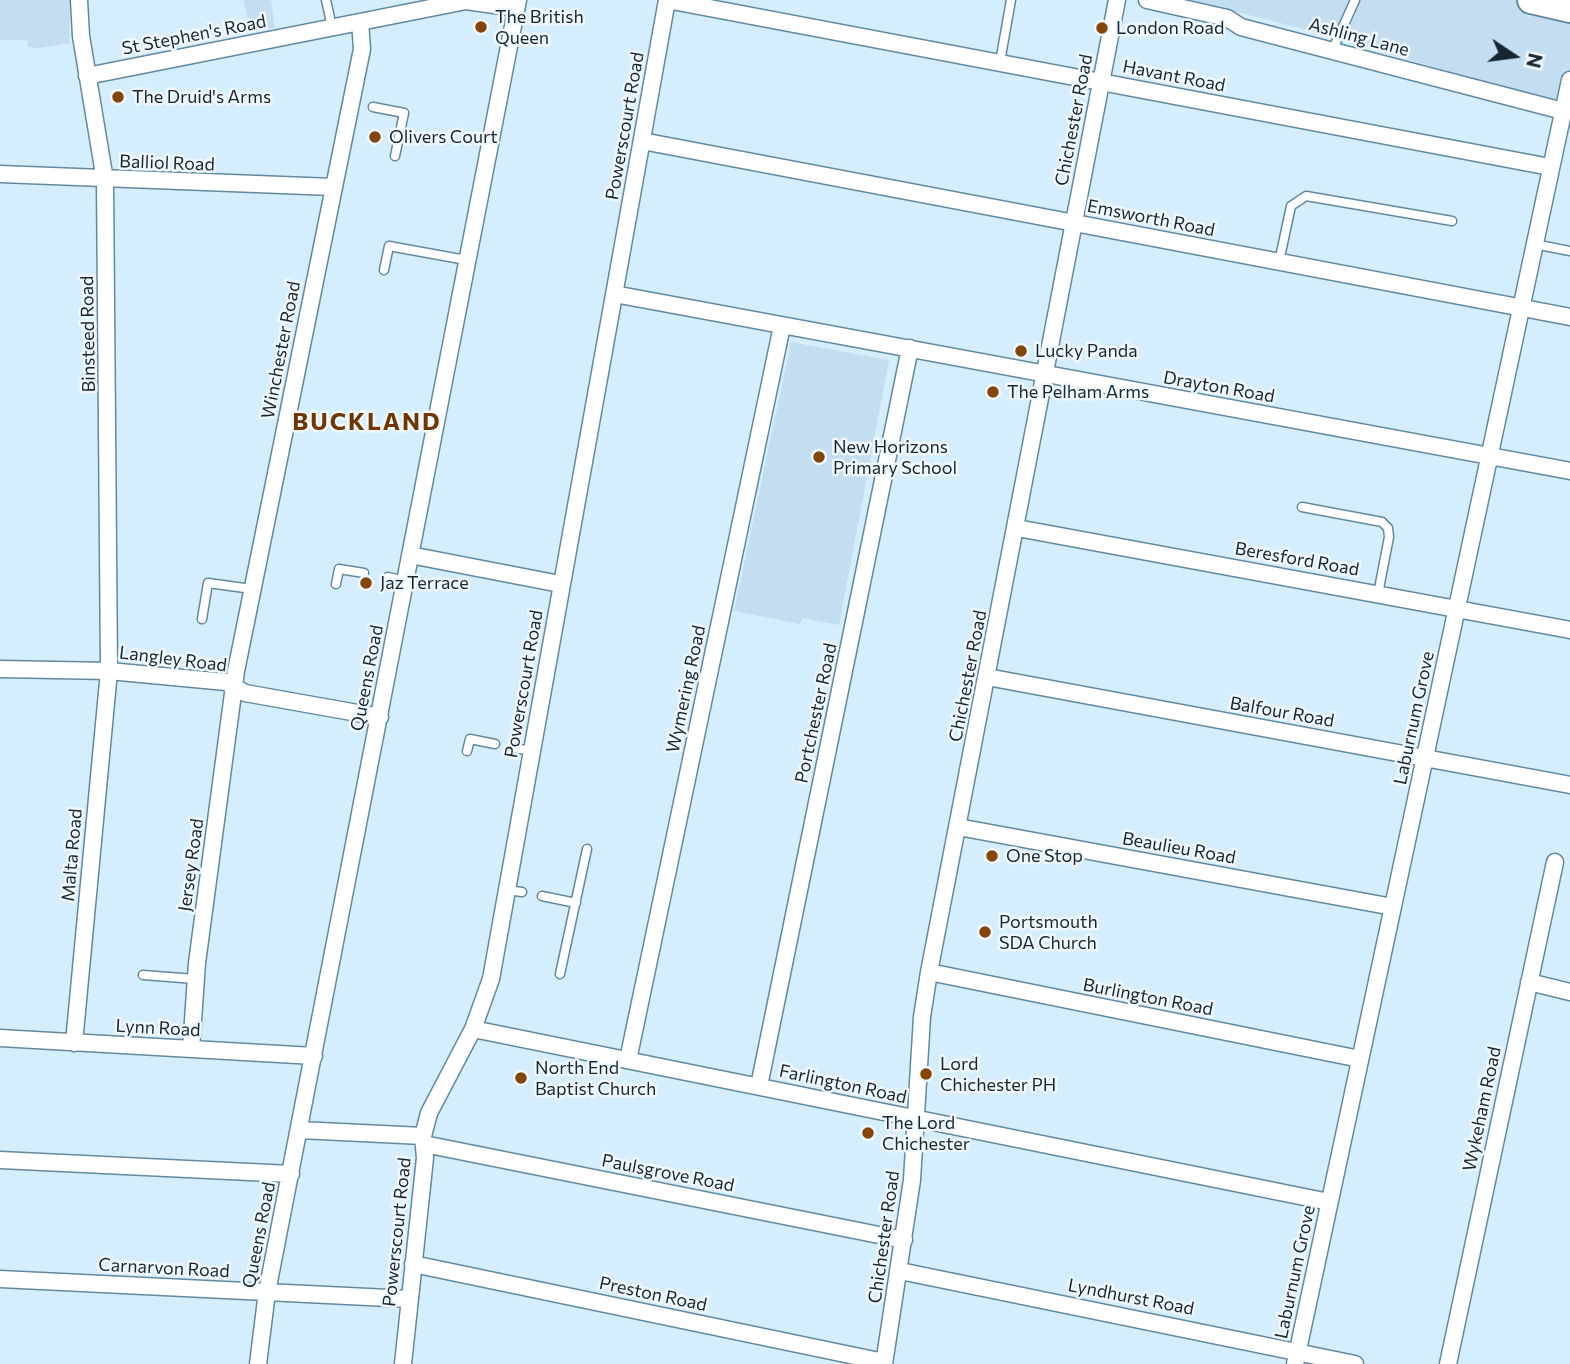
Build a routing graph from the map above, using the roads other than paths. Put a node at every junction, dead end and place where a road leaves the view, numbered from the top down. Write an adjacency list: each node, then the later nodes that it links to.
1 (79, 0): 15 (street, Binsteed Road)
2 (327, 0): 12 (lane)
3 (667, 0): 14 (street, Havant Road); 20 (street, Powerscourt Road)
4 (1011, 0): 14 (lane)
5 (1117, 0): 17 (street, Chichester Road)
6 (1147, 0): 13 (street, Ashling Lane)
7 (1355, 0): 13 (lane)
8 (1531, 0): 10 (main road)
9 (517, 4): 11 (street, St Stephen's Road); 30 (street, Queens Road)
10 (1570, 9)
11 (360, 22): 12 (street, St Stephen's Road); 25 (street, Winchester Road)
12 (332, 27): 15 (street, St Stephen's Road)
13 (1333, 50): 19 (street, Ashling Lane)
14 (1000, 62): 17 (street, Havant Road)
15 (87, 76): 24 (street, Binsteed Road)
16 (1570, 80): 19 (street, Laburnum Grove)
17 (1101, 82): 22 (street, Havant Road); 27 (street, Chichester Road)
18 (373, 107): 21 (lane)
19 (1563, 111): 22 (street, Laburnum Grove)
20 (642, 141): 27 (street, Emsworth Road); 33 (street, Powerscourt Road)
21 (395, 156)
22 (1550, 167): 28 (street, Laburnum Grove)
23 (0, 174): 24 (street, Balliol Road)
24 (105, 180): 25 (street, Balliol Road); 55 (street, Binsteed Road)
25 (333, 187): 49 (street, Winchester Road)
26 (1452, 221): 31 (lane)
27 (1074, 223): 31 (street, Emsworth Road); 38 (street, Chichester Road)
28 (1534, 244): 29 (lane); 34 (street, Laburnum Grove)
29 (1570, 251)
30 (466, 260): 32 (lane); 43 (street, Queens Road)
31 (1279, 262): 34 (street, Emsworth Road)
32 (384, 270)
33 (614, 294): 36 (street, Drayton Road); 48 (street, Powerscourt Road)
34 (1521, 308): 35 (street, Emsworth Road); 39 (street, Laburnum Grove)
35 (1570, 317)
36 (782, 326): 37 (street, Drayton Road); 83 (street, Wymering Road)
37 (910, 348): 38 (street, Drayton Road); 84 (street, Portchester Road)
38 (1046, 375): 39 (street, Drayton Road); 42 (street, Chichester Road)
39 (1490, 456): 40 (street, Drayton Road); 51 (street, Laburnum Grove)
40 (1570, 471)
41 (1302, 507): 50 (lane)
42 (1017, 528): 50 (street, Beresford Road); 56 (street, Chichester Road)
43 (410, 555): 46 (street, Queens Road); 48 (street)
44 (364, 573): 47 (lane)
45 (388, 577): 46 (lane)
46 (405, 580): 58 (street, Queens Road)
47 (336, 584)
48 (560, 584): 62 (street, Powerscourt Road)
49 (252, 589): 52 (lane); 57 (street, Winchester Road)
50 (1378, 594): 51 (street, Beresford Road)
51 (1458, 609): 53 (street, Beresford Road); 63 (street, Laburnum Grove)
52 (202, 619)
53 (1570, 630)
54 (0, 669): 55 (street, Langley Road)
55 (109, 671): 57 (street, Langley Road); 79 (street, Malta Road)
56 (987, 677): 63 (street, Balfour Road); 65 (street, Chichester Road)
57 (234, 686): 58 (street, Langley Road); 74 (street, Jersey Road)
58 (380, 717): 81 (street, Queens Road)
59 (495, 744): 61 (lane)
60 (514, 748): 62 (lane)
61 (467, 751)
62 (531, 751): 77 (street, Powerscourt Road)
63 (1426, 758): 64 (street, Balfour Road); 70 (street, Laburnum Grove)
64 (1570, 785)
65 (957, 827): 70 (street, Beaulieu Road); 71 (street, Chichester Road)
66 (587, 849): 69 (lane)
67 (1555, 862): 75 (street, Wykeham Road)
68 (542, 896): 69 (lane)
69 (576, 903): 72 (lane)
70 (1393, 907): 82 (street, Laburnum Grove)
71 (929, 972): 82 (street, Burlington Road); 85 (street, Chichester Road)
72 (560, 974)
73 (143, 975): 74 (lane)
74 (195, 979): 80 (street, Jersey Road)
75 (1529, 982): 76 (street); 102 (street, Wykeham Road)
76 (1570, 992)
77 (473, 1029): 83 (street, Farlington Road); 87 (street, Powerscourt Road)
78 (0, 1038): 79 (street, Lynn Road)
79 (74, 1043): 80 (street, Lynn Road)
80 (191, 1049): 81 (street, Lynn Road)
81 (314, 1056): 86 (street, Queens Road)
82 (1360, 1059): 90 (street, Laburnum Grove)
83 (628, 1060): 84 (street, Farlington Road)
84 (759, 1086): 85 (street, Farlington Road)
85 (917, 1119): 90 (street, Farlington Road); 91 (street, Chichester Road)
86 (300, 1130): 87 (street, Paulsgrove Road); 89 (street, Queens Road)
87 (424, 1140): 91 (street, Paulsgrove Road); 92 (street, Powerscourt Road)
88 (0, 1160): 89 (street)
89 (291, 1174): 95 (street, Queens Road)
90 (1329, 1202): 97 (street, Laburnum Grove)
91 (904, 1240): 93 (street, Chichester Road)
92 (413, 1264): 96 (street, Powerscourt Road); 98 (street, Preston Road)
93 (900, 1271): 97 (street, Lyndhurst Road); 98 (street, Chichester Road)
94 (0, 1279): 95 (street, Carnarvon Road)
95 (267, 1292): 96 (street, Carnarvon Road); 99 (street, Queens Road)
96 (409, 1299): 100 (street, Powerscourt Road)
97 (1297, 1358): 101 (street, Lyndhurst Road)
98 (884, 1363)
99 (258, 1364)
100 (403, 1364)
101 (1354, 1364)
102 (1448, 1364)

